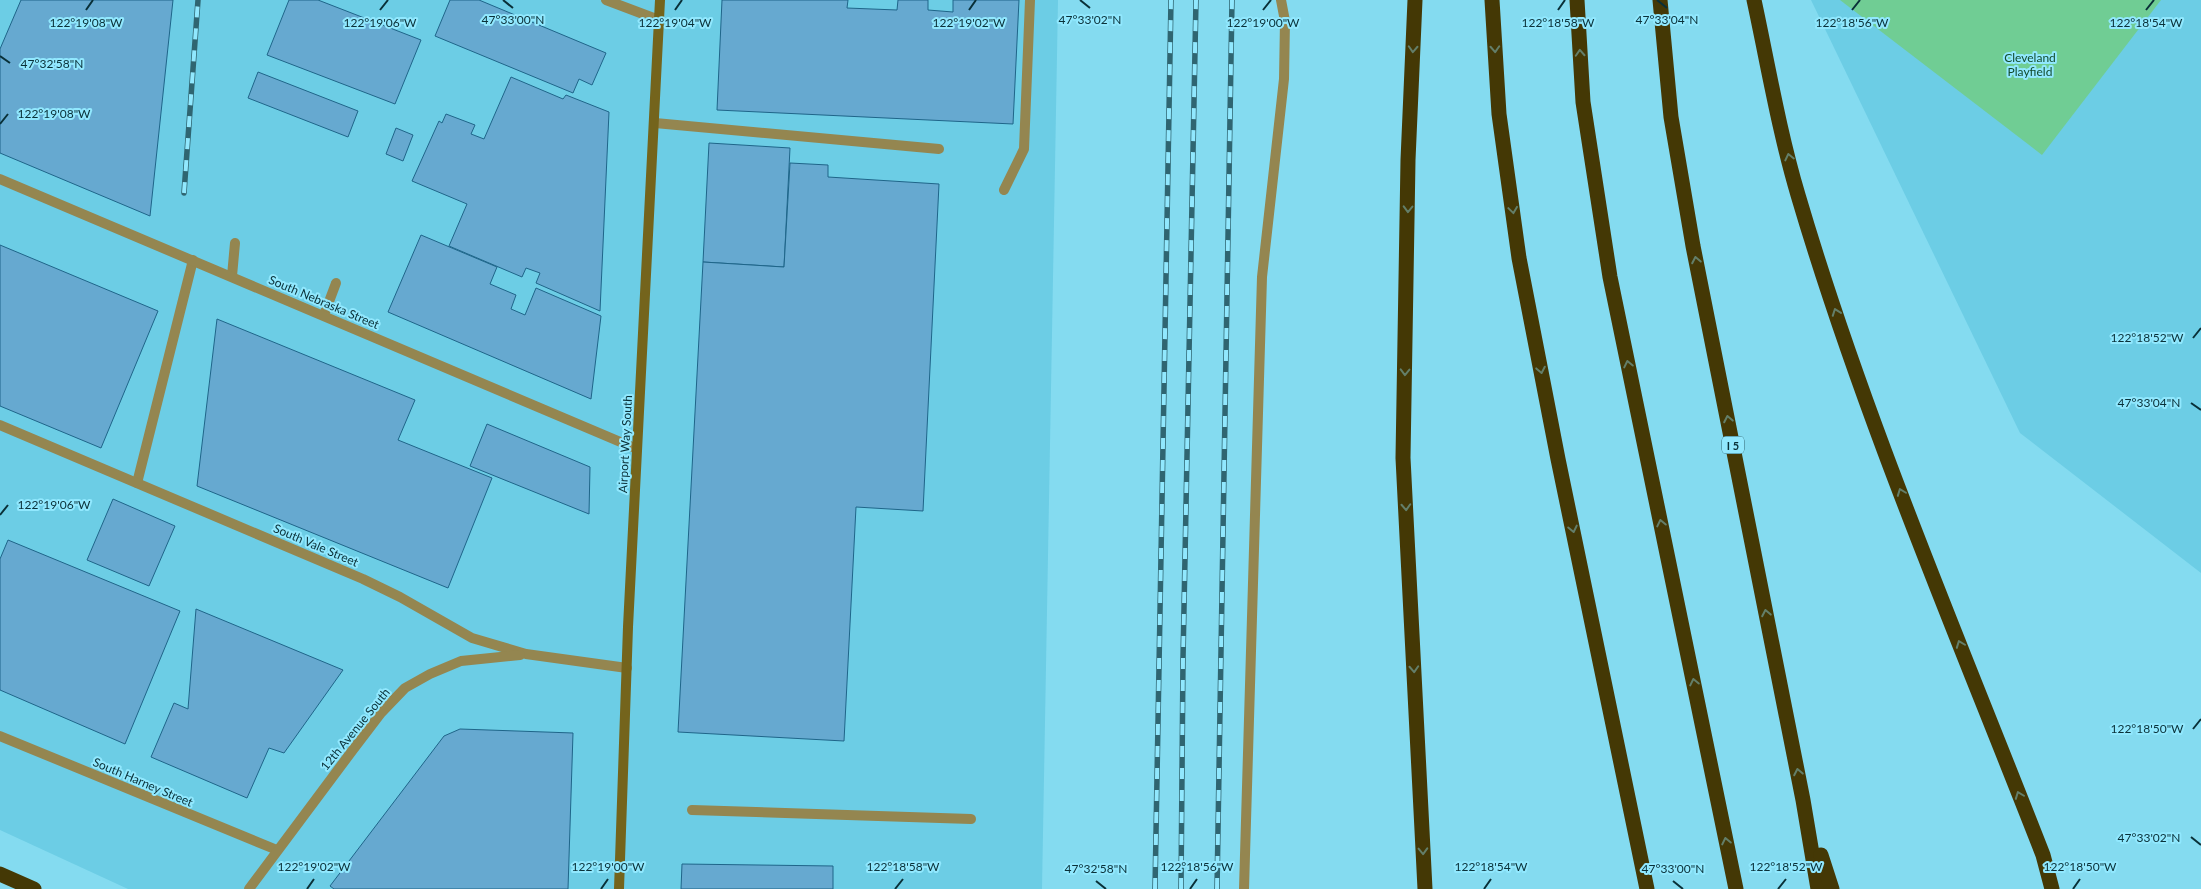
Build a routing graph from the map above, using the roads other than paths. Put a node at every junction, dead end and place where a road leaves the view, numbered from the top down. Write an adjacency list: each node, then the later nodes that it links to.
1 (606, 0): 10 (street)
2 (660, 0): 10 (main road, Airport Way South)
3 (1030, 0): 14 (street)
4 (1281, 0): 34 (street)
5 (1416, 0): 35 (highway, one-way to 35)
6 (1492, 0): 36 (highway, one-way to 36)
7 (1577, 0): 37 (highway, one-way to 7)
8 (1660, 0): 26 (highway, I 5, one-way to 8)
9 (1754, 0): 40 (highway, one-way to 9)
10 (659, 20): 11 (main road, Airport Way South)
11 (654, 123): 12 (street); 21 (main road, Airport Way South)
12 (939, 148)
13 (0, 179): 16 (street, South Nebraska Street)
14 (1004, 190)
15 (235, 243): 17 (street)
16 (192, 260): 17 (street, South Nebraska Street); 22 (street)
17 (232, 276): 19 (street, South Nebraska Street)
18 (336, 282): 19 (street)
19 (324, 315): 21 (street, South Nebraska Street)
20 (0, 425): 22 (street, South Vale Street)
21 (637, 449): 24 (main road, Airport Way South)
22 (137, 483): 23 (street, South Vale Street)
23 (526, 654): 24 (street, South Vale Street); 29 (street, 12th Avenue South)
24 (626, 668): 33 (main road, Airport Way South)
25 (0, 736): 29 (street, South Harney Street)
26 (1803, 800): 38 (highway, I 5); 39 (highway)
27 (692, 810): 28 (street)
28 (971, 819)
29 (277, 850): 32 (street, 12th Avenue South)
30 (0, 874): 31 (highway)
31 (34, 889)
32 (249, 889)
33 (619, 889)
34 (1244, 889)
35 (1425, 889)
36 (1647, 889)
37 (1736, 889)
38 (1818, 889)
39 (1832, 889)
40 (2052, 889)

